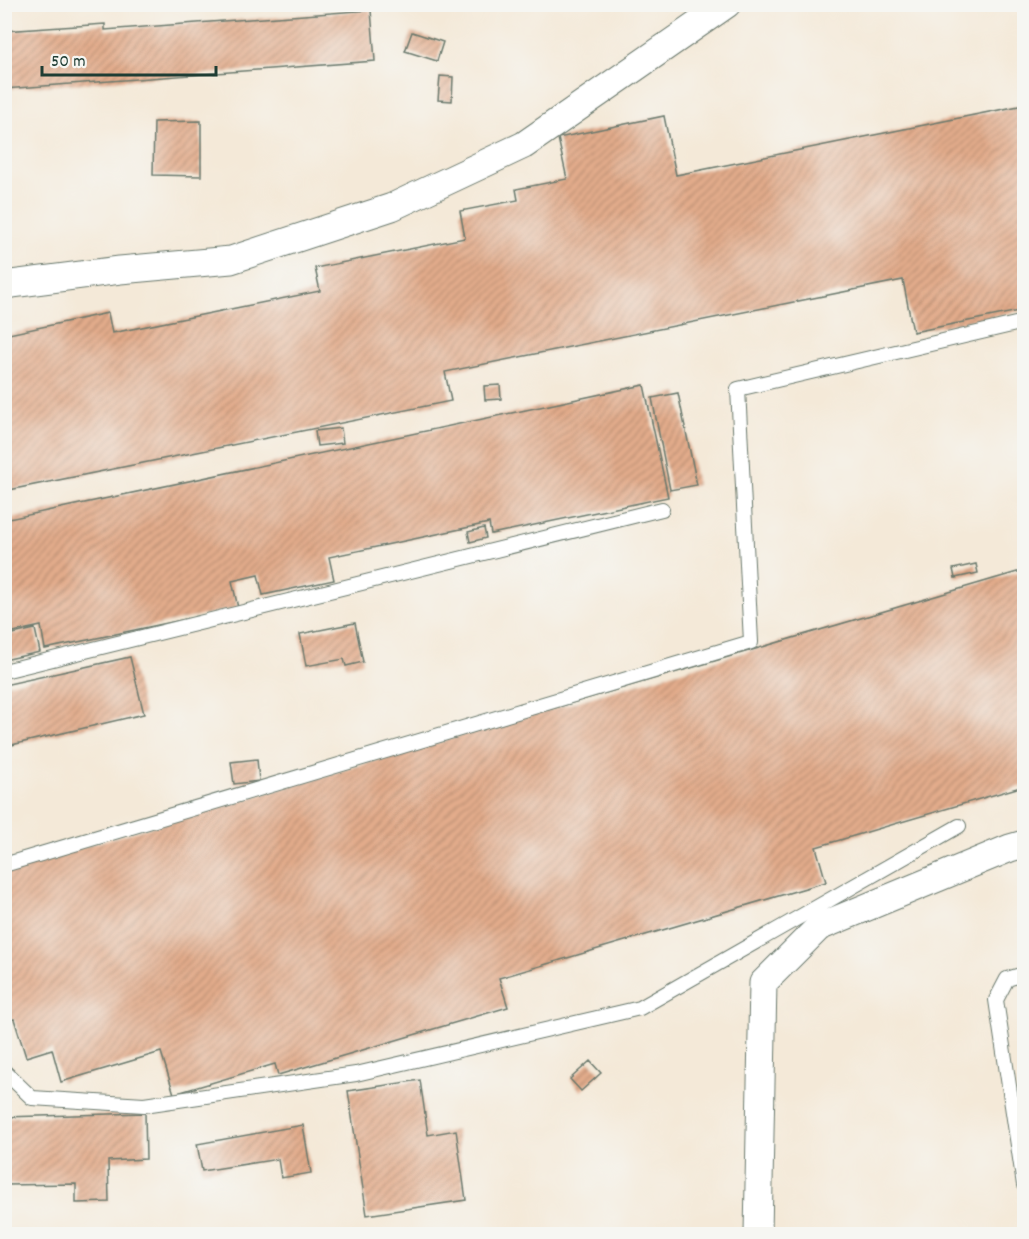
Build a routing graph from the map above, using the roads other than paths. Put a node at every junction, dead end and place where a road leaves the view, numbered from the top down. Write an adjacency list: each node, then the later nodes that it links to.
1 (727, 4): 2 (street)
2 (4, 285)
3 (1024, 322): 8 (lane)
4 (662, 509): 5 (lane)
5 (4, 671)
6 (958, 826): 10 (lane)
7 (1024, 844): 12 (street)
8 (4, 865)
9 (1024, 974): 11 (lane)
10 (4, 1071)
11 (1024, 1185)
12 (758, 1234)

